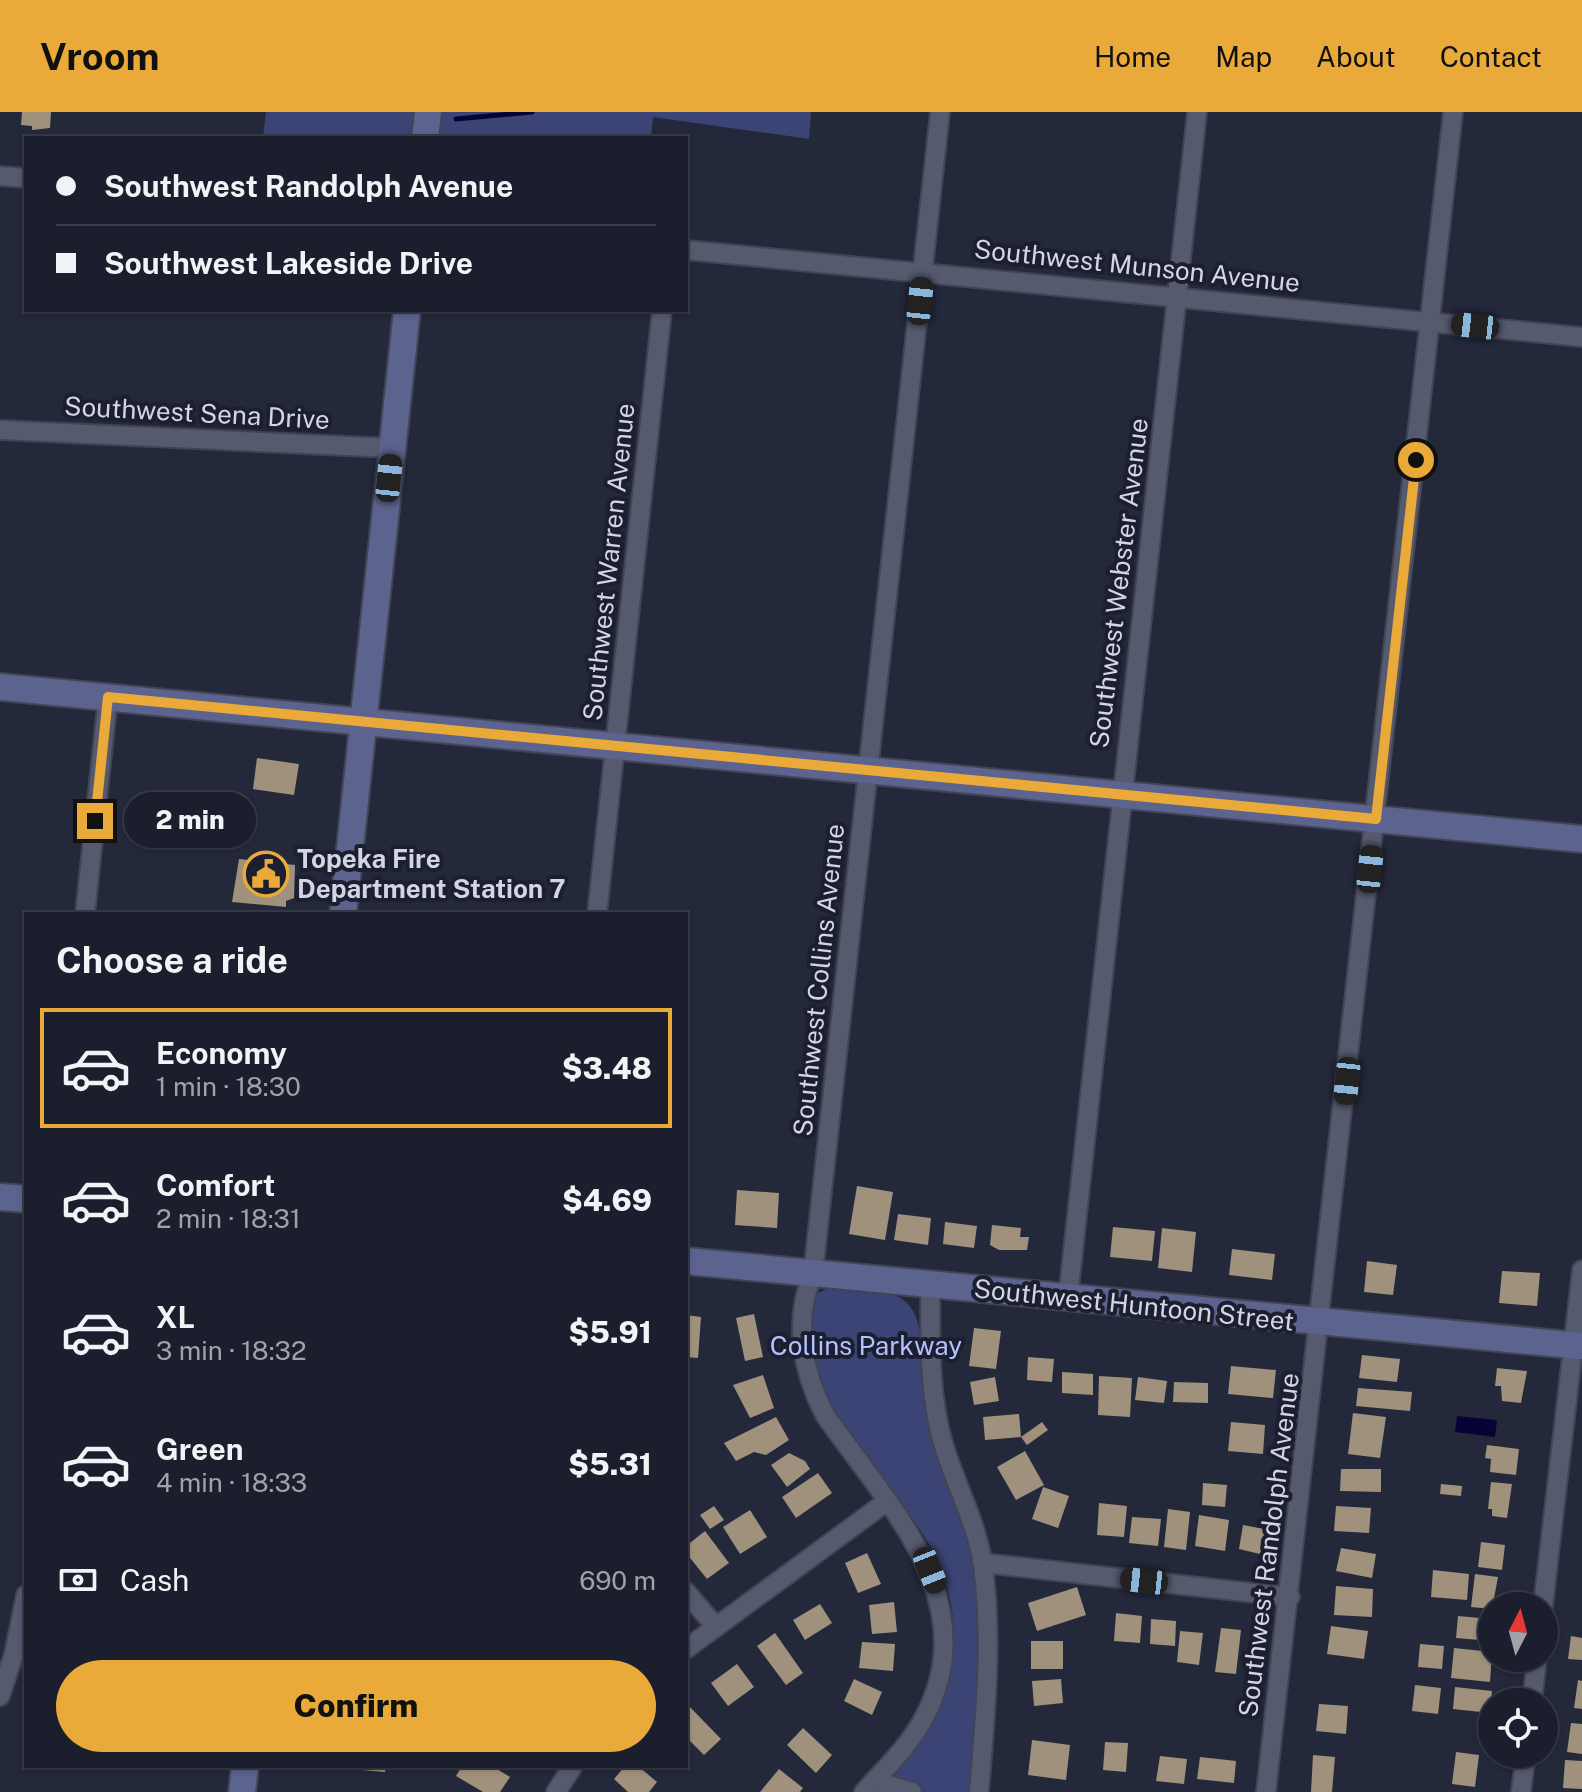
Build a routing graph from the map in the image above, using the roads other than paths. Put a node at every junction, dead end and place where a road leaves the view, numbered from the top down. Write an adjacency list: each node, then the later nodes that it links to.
1 (428, 112): 5 (main road)
2 (940, 112): 9 (street, Southwest Collins Avenue)
3 (1197, 112): 10 (street, Southwest Webster Avenue)
4 (1453, 112): 13 (street, Southwest Randolph Avenue)
5 (425, 136)
6 (0, 176): 7 (street)
7 (24, 178)
8 (688, 250): 9 (street, Southwest Munson Avenue)
9 (923, 271): 10 (street, Southwest Munson Avenue); 21 (street, Southwest Collins Avenue)
10 (1178, 295): 13 (street, Southwest Munson Avenue); 22 (street, Southwest Webster Avenue)
11 (407, 312): 16 (main road)
12 (662, 312): 20 (street, Southwest Warren Avenue)
13 (1430, 321): 14 (street, Southwest Munson Avenue); 23 (street, Southwest Randolph Avenue)
14 (1582, 337)
15 (0, 430): 16 (street, Southwest Sena Drive)
16 (392, 448): 19 (main road)
17 (0, 687): 18 (main road)
18 (108, 697): 19 (main road); 25 (street)
19 (363, 720): 20 (main road); 26 (main road)
20 (615, 748): 21 (main road); 27 (street, Southwest Warren Avenue)
21 (868, 771): 22 (main road); 32 (street, Southwest Collins Avenue)
22 (1120, 795): 23 (main road); 34 (street, Southwest Webster Avenue)
23 (1376, 819): 24 (main road); 35 (street, Southwest Randolph Avenue)
24 (1582, 839)
25 (85, 912)
26 (343, 912)
27 (597, 912)
28 (0, 1197): 29 (main road)
29 (24, 1199)
30 (688, 1261): 32 (main road, Southwest Huntoon Street)
31 (1582, 1270): 36 (street)
32 (813, 1274): 33 (main road, Southwest Huntoon Street); 37 (street, Southwest Collins Avenue)
33 (930, 1285): 34 (main road, Southwest Huntoon Street); 38 (street)
34 (1068, 1298): 35 (main road, Southwest Huntoon Street)
35 (1321, 1323): 36 (main road, Southwest Huntoon Street); 41 (street, Southwest Randolph Avenue)
36 (1578, 1345): 39 (street)
37 (886, 1502): 43 (street); 49 (street, Southwest Collins Avenue)
38 (983, 1563): 41 (street); 53 (street)
39 (1545, 1592)
40 (688, 1594): 43 (street)
41 (1290, 1597): 54 (street, Southwest Randolph Avenue)
42 (24, 1605): 45 (street)
43 (716, 1627): 44 (street)
44 (688, 1648)
45 (0, 1696)
46 (245, 1768): 50 (main road)
47 (572, 1768): 51 (street)
48 (1524, 1768): 55 (street)
49 (869, 1787): 52 (street)
50 (242, 1792)
51 (556, 1792)
52 (912, 1792)
53 (979, 1792)
54 (1266, 1792)
55 (1521, 1792)

